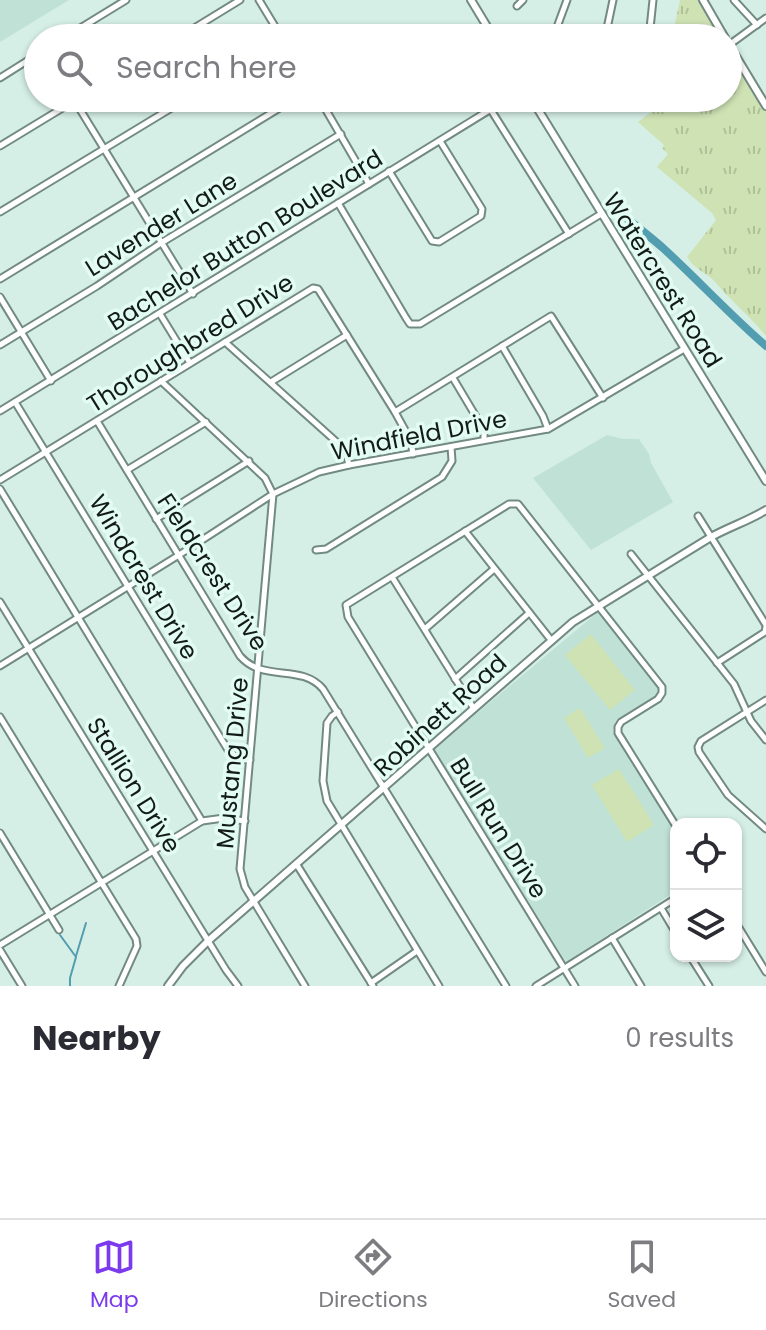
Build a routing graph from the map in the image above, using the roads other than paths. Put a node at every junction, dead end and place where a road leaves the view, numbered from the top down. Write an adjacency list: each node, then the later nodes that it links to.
1 (126, 0): 13 (street)
2 (240, 0): 14 (street)
3 (259, 0): 15 (street)
4 (471, 0): 16 (street)
5 (523, 0): 11 (street)
6 (567, 0): 17 (street)
7 (613, 0): 18 (street)
8 (653, 0): 19 (street)
9 (703, 0): 20 (street)
10 (734, 0): 21 (street)
11 (517, 6)
12 (766, 18): 21 (street)
13 (87, 24)
14 (201, 24)
15 (274, 24)
16 (486, 24)
17 (558, 24)
18 (608, 24)
19 (650, 24)
20 (717, 24)
21 (757, 25): 22 (street)
22 (742, 34)
23 (24, 63): 25 (street)
24 (742, 67): 26 (street)
25 (0, 78)
26 (766, 106)
27 (55, 112): 37 (street)
28 (83, 112): 38 (street)
29 (165, 112): 38 (street)
30 (273, 112): 41 (street)
31 (328, 112): 35 (street)
32 (488, 112): 36 (street, Bachelor Button Boulevard)
33 (492, 112): 45 (street)
34 (539, 112): 44 (street, Watercrest Road)
35 (341, 134): 40 (street); 46 (street, Lavender Lane)
36 (440, 141): 39 (street, Bachelor Button Boulevard); 39 (street)
37 (0, 146)
38 (104, 149): 41 (street); 43 (street)
39 (389, 171): 40 (street, Bachelor Button Boulevard)
40 (369, 184): 42 (street, Bachelor Button Boulevard)
41 (134, 197): 46 (street); 47 (street)
42 (338, 203): 45 (street); 48 (street, Bachelor Button Boulevard)
43 (0, 212)
44 (601, 214): 45 (street); 56 (street, Watercrest Road)
45 (569, 234)
46 (161, 243): 48 (street); 51 (street, Lavender Lane)
47 (0, 279)
48 (193, 294): 50 (street, Bachelor Button Boulevard)
49 (0, 297): 51 (street)
50 (160, 314): 57 (street); 59 (street, Bachelor Button Boulevard)
51 (21, 332): 54 (street, Lavender Lane); 59 (street)
52 (347, 335): 53 (street, Thoroughbred Drive); 61 (street); 65 (street, Thoroughbred Drive)
53 (225, 342): 57 (street, Thoroughbred Drive); 61 (street)
54 (0, 345)
55 (502, 346): 58 (street); 62 (street); 68 (street)
56 (684, 349): 62 (street, Windfield Drive); 77 (street, Watercrest Road)
57 (190, 363): 60 (street, Thoroughbred Drive)
58 (452, 377): 65 (street); 69 (street)
59 (51, 381): 63 (street, Bachelor Button Boulevard)
60 (161, 381): 66 (street, Thoroughbred Drive); 67 (street)
61 (271, 382): 74 (street)
62 (603, 398): 68 (street, Windfield Drive)
63 (15, 402): 64 (street, Bachelor Button Boulevard); 71 (street, Windcrest Drive)
64 (0, 411)
65 (395, 412): 72 (street, Thoroughbred Drive)
66 (97, 421): 71 (street, Thoroughbred Drive); 75 (street, Fieldcrest Drive)
67 (206, 422): 73 (street); 75 (street)
68 (548, 429): 69 (street, Windfield Drive)
69 (484, 440): 70 (street, Windfield Drive)
70 (451, 447): 72 (street, Windfield Drive); 85 (street)
71 (46, 452): 76 (street, Thoroughbred Drive); 91 (street, Windcrest Drive)
72 (413, 454): 74 (street, Windfield Drive)
73 (249, 461): 79 (street); 82 (street)
74 (349, 465): 79 (street, Windfield Drive)
75 (127, 470): 82 (street, Fieldcrest Drive)
76 (0, 480)
77 (766, 481)
78 (0, 489): 95 (street)
79 (273, 494): 87 (street, Windfield Drive); 102 (street, Mustang Drive)
80 (766, 510): 84 (street, Robinett Road)
81 (698, 516): 84 (street)
82 (156, 519): 87 (street, Fieldcrest Drive)
83 (465, 531): 88 (street); 90 (street); 93 (street)
84 (711, 537): 89 (street, Robinett Road); 96 (street)
85 (316, 550)
86 (631, 554): 89 (street)
87 (179, 555): 91 (street, Windfield Drive); 102 (street, Fieldcrest Drive)
88 (494, 569): 94 (street); 97 (street)
89 (648, 575): 93 (street, Robinett Road); 100 (street)
90 (392, 576): 97 (street); 110 (street, Bull Run Drive)
91 (129, 586): 95 (street, Windfield Drive); 111 (street, Windcrest Drive)
92 (0, 602): 99 (street, Stallion Drive)
93 (598, 606): 98 (street, Robinett Road); 113 (street)
94 (529, 613): 98 (street); 103 (street)
95 (78, 617): 99 (street, Windfield Drive); 114 (street)
96 (766, 626): 100 (street)
97 (425, 629): 103 (street)
98 (551, 640): 105 (street, Robinett Road)
99 (28, 648): 101 (street, Windfield Drive); 119 (street, Stallion Drive)
100 (717, 663): 107 (street)
101 (0, 666)
102 (258, 670): 106 (street, Fieldcrest Drive); 111 (street, Mustang Drive)
103 (455, 679): 105 (street)
104 (766, 700): 107 (street)
105 (474, 709): 110 (street, Robinett Road)
106 (338, 712): 112 (street, Fieldcrest Drive); 116 (street)
107 (747, 712): 109 (street); 117 (street)
108 (0, 717): 121 (street)
109 (766, 740)
110 (429, 749): 112 (street, Robinett Road); 134 (street, Bull Run Drive)
111 (250, 760): 115 (street, Mustang Drive)
112 (385, 788): 116 (street, Robinett Road); 143 (street, Fieldcrest Drive)
113 (671, 818)
114 (202, 821): 115 (street); 119 (street)
115 (245, 821): 122 (street, Mustang Drive)
116 (341, 826): 120 (street, Robinett Road); 132 (street)
117 (766, 829)
118 (0, 833): 125 (street)
119 (153, 851): 121 (street); 130 (street, Stallion Drive)
120 (297, 865): 122 (street, Robinett Road); 136 (street)
121 (101, 882): 125 (street); 138 (street)
122 (254, 902): 130 (street, Robinett Road); 141 (street, Mustang Drive)
123 (670, 902): 124 (street)
124 (661, 908): 126 (street); 129 (street)
125 (49, 914): 127 (street); 131 (street)
126 (670, 923)
127 (59, 930)
128 (742, 933): 135 (street)
129 (612, 938): 134 (street); 146 (street)
130 (208, 941): 139 (street, Robinett Road); 140 (street, Stallion Drive)
131 (0, 947): 137 (street)
132 (417, 951): 136 (street); 142 (street)
133 (694, 962): 147 (street)
134 (564, 968): 144 (street); 145 (street, Bull Run Drive)
135 (766, 972)
136 (372, 984)
137 (22, 986)
138 (119, 986)
139 (168, 986)
140 (238, 986)
141 (305, 986)
142 (439, 986)
143 (506, 986)
144 (536, 986)
145 (575, 986)
146 (641, 986)
147 (709, 986)

